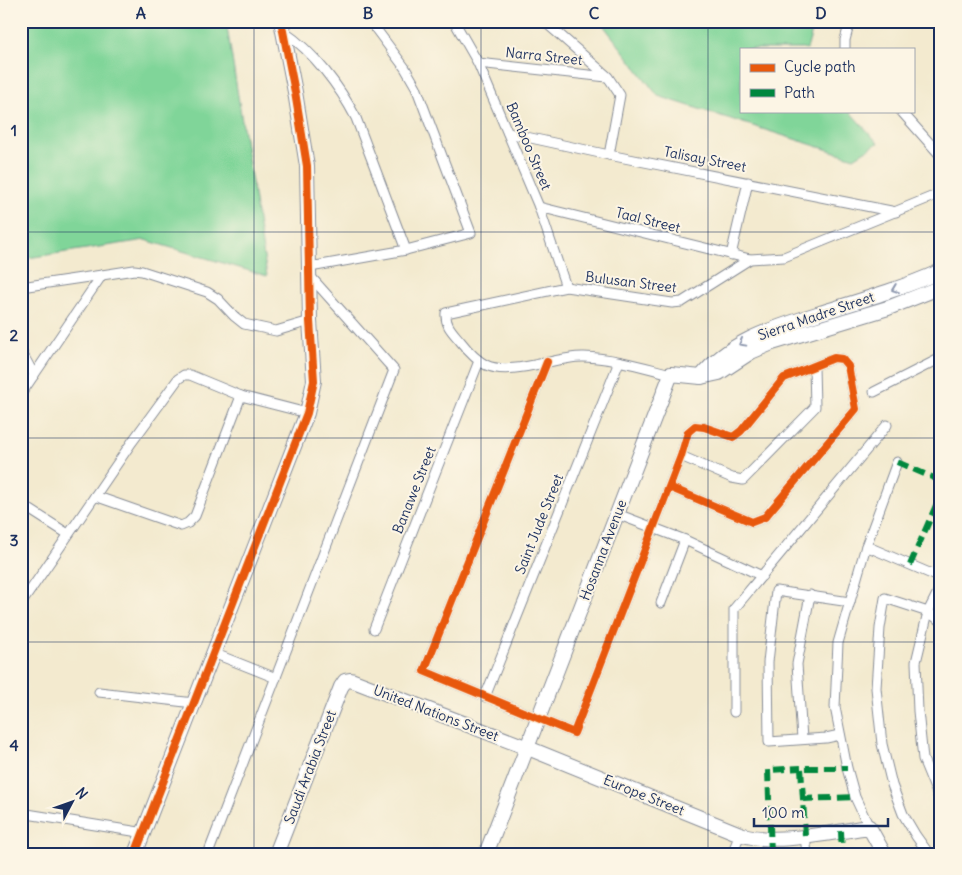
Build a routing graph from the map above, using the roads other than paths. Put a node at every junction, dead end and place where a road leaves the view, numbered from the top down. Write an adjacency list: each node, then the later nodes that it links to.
1 (370, 21): 17 (street)
2 (454, 21): 7 (street, Bamboo Street)
3 (544, 21): 8 (street)
4 (850, 21): 6 (street)
5 (282, 27): 17 (street); 20 (street)
6 (845, 48)
7 (478, 63): 8 (street, Narra Street); 10 (street, Bamboo Street)
8 (608, 77): 11 (street)
9 (902, 112): 12 (street)
10 (508, 133): 11 (street, Talisay Street); 15 (street, Bamboo Street)
11 (609, 155): 13 (street, Talisay Street)
12 (941, 156)
13 (748, 182): 16 (street, Talisay Street); 18 (street)
14 (941, 193): 16 (street, Bulusan Street)
15 (539, 207): 18 (street, Taal Street); 23 (street, Bamboo Street)
16 (896, 212): 19 (street, Bulusan Street)
17 (406, 250): 20 (street)
18 (731, 255): 19 (street, Taal Street)
19 (750, 259): 23 (street, Bulusan Street)
20 (310, 271): 28 (street); 65 (street)
21 (941, 271): 26 (street, Sierra Madre Street, one-way to 26)
22 (102, 275): 25 (street); 28 (street); 37 (street)
23 (566, 287): 27 (street, Bulusan Street)
24 (941, 287): 29 (street, Sierra Madre Street)
25 (21, 288)
26 (834, 309): 29 (street); 38 (street, Sierra Madre Street, one-way to 38)
27 (446, 313): 32 (street, Sierra Madre Street)
28 (310, 321): 42 (street)
29 (838, 323): 38 (street, Sierra Madre Street)
30 (21, 352): 37 (street)
31 (941, 358): 39 (street)
32 (480, 361): 33 (street, Sierra Madre Street); 63 (street, Banawe Street)
33 (547, 362): 34 (street, Sierra Madre Street); 68 (street)
34 (619, 362): 36 (street, Sierra Madre Street); 68 (street, Saint Jude Street)
35 (814, 367): 44 (street); 44 (street); 46 (street)
36 (671, 374): 38 (street, Sierra Madre Street); 49 (street, Hosanna Avenue)
37 (34, 375): 40 (street)
38 (701, 376)
39 (874, 392)
40 (21, 394)
41 (241, 396): 42 (street); 47 (street); 47 (street)
42 (307, 412): 64 (street)
43 (887, 425): 54 (street)
44 (681, 456): 46 (street)
45 (897, 462): 53 (street)
46 (668, 487): 50 (street)
47 (95, 496): 51 (street)
48 (21, 504): 51 (street)
49 (617, 514): 50 (street); 71 (street, Hosanna Avenue)
50 (653, 528): 52 (street); 71 (street)
51 (68, 534): 60 (street)
52 (685, 540): 54 (street); 59 (street)
53 (866, 546): 55 (street); 58 (street)
54 (762, 576): 70 (street)
55 (941, 578)
56 (941, 586): 61 (street)
57 (810, 595): 58 (street); 73 (street); 73 (street)
58 (850, 602): 72 (street)
59 (661, 603)
60 (21, 604)
61 (928, 612): 62 (street); 75 (street); 88 (street)
62 (941, 620)
63 (374, 629)
64 (213, 654): 65 (street); 69 (street)
65 (276, 678): 82 (street)
66 (344, 681): 74 (street, United Nations Street); 83 (street, Saudi Arabia Street)
67 (99, 692): 69 (street)
68 (485, 697): 71 (street)
69 (194, 703): 78 (street)
70 (734, 712)
71 (538, 723): 74 (street, Hosanna Avenue)
72 (840, 735): 73 (street); 77 (street)
73 (802, 740)
74 (528, 748): 79 (street, Europe Street); 84 (street, Hosanna Avenue)
75 (941, 803)
76 (21, 813): 78 (street)
77 (869, 827): 80 (street, Europe Street); 87 (street)
78 (144, 832): 81 (street)
79 (740, 834): 80 (street, Europe Street); 85 (street)
80 (806, 836): 86 (street)
81 (135, 854)
82 (208, 854)
83 (276, 854)
84 (486, 854)
85 (732, 854)
86 (806, 854)
87 (884, 854)
88 (929, 854)

